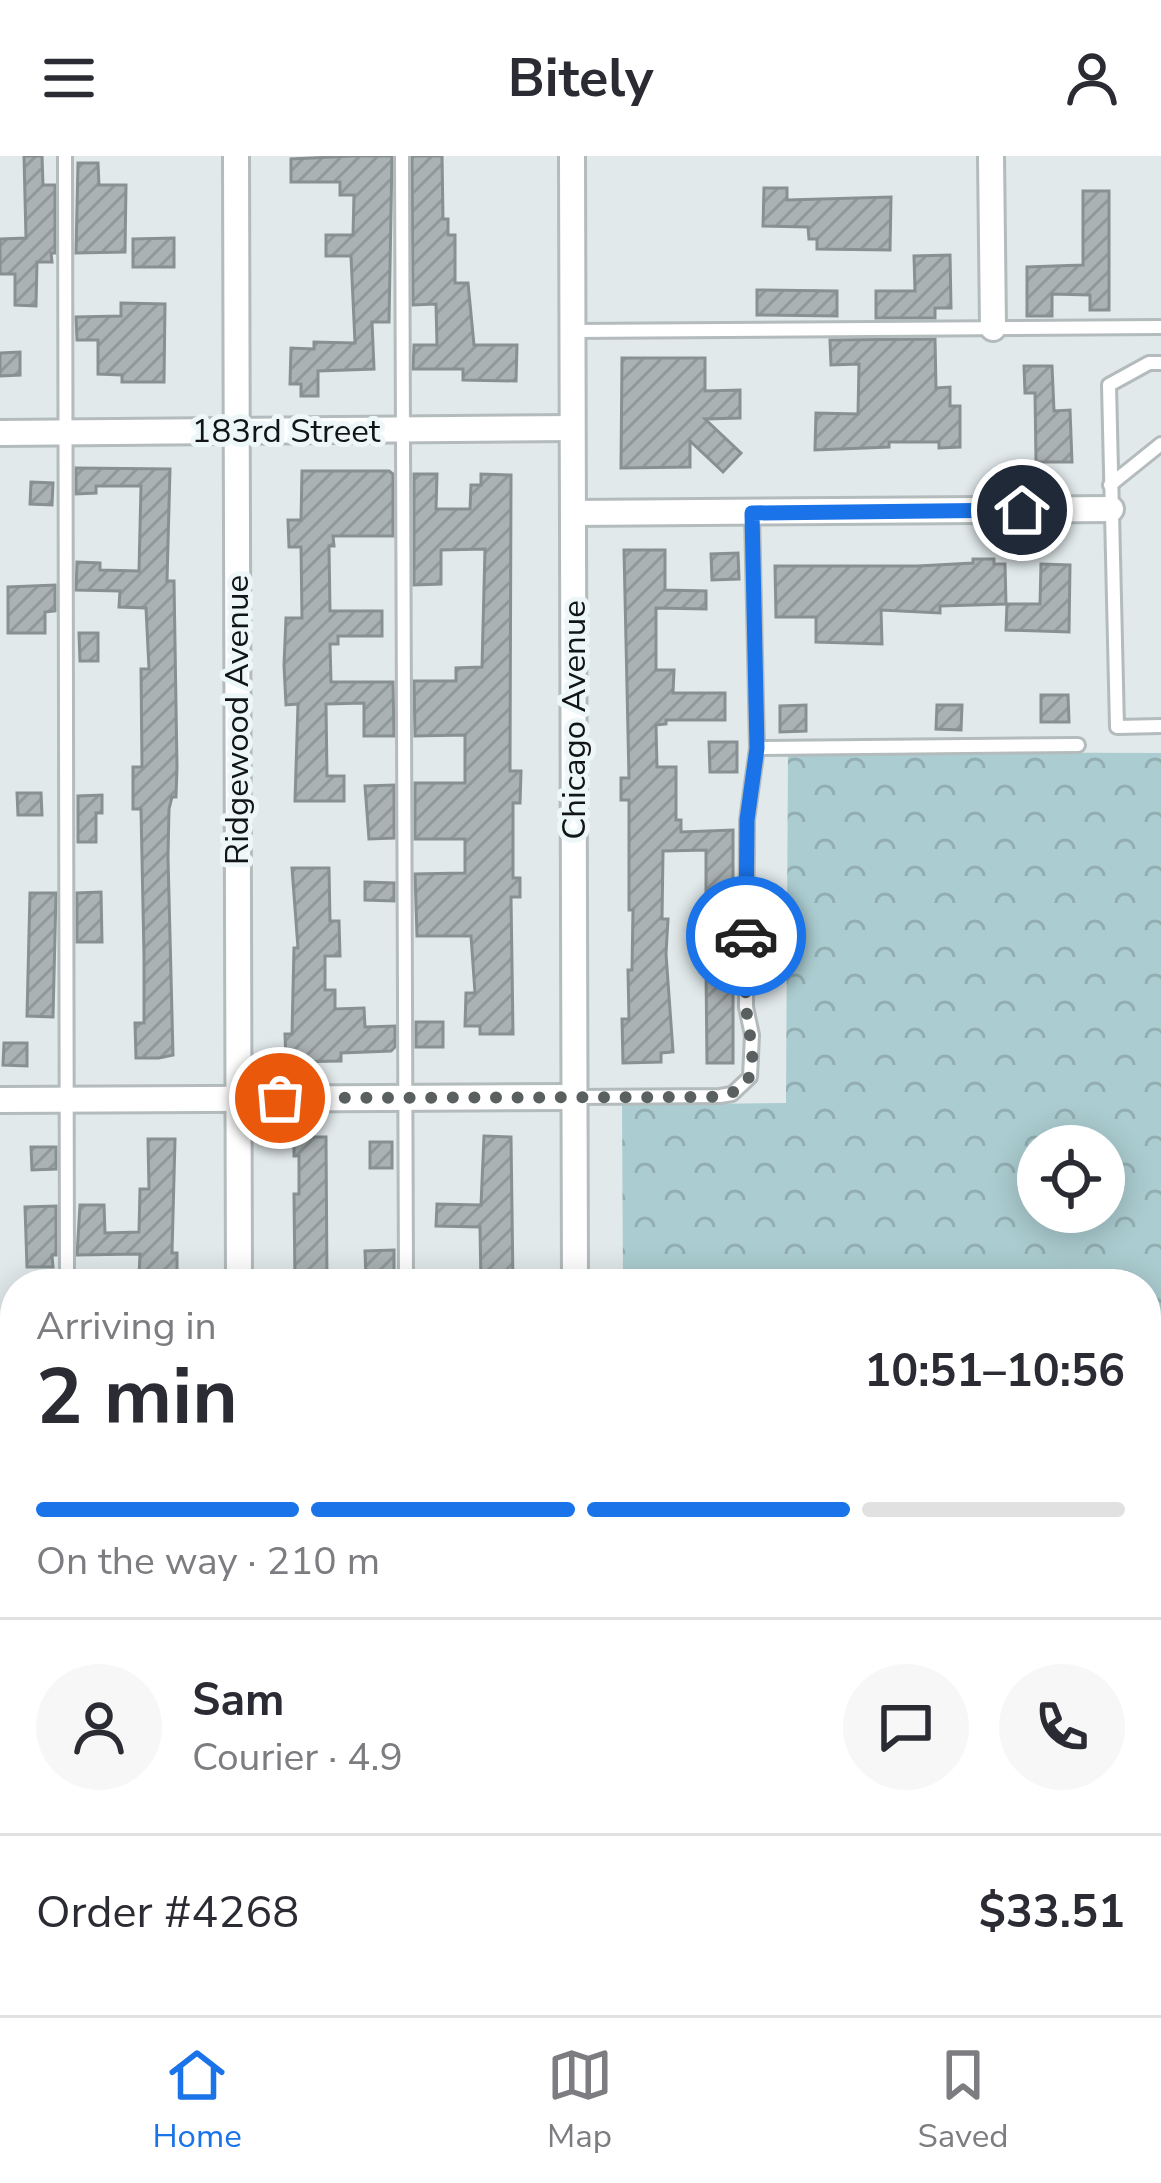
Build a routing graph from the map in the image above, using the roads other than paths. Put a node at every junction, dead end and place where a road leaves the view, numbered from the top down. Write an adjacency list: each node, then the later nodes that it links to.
1 (65, 156): 13 (lane)
2 (236, 156): 12 (street, Ridgewood Avenue)
3 (402, 156): 11 (lane)
4 (572, 156): 8 (street, Chicago Avenue)
5 (991, 156): 7 (street)
6 (1161, 327): 7 (lane)
7 (992, 328): 8 (lane)
8 (572, 331): 10 (street, Chicago Avenue)
9 (1161, 363): 17 (lane)
10 (572, 428): 11 (street, 183rd Street); 18 (street, Chicago Avenue)
11 (403, 430): 12 (street, 183rd Street); 24 (lane)
12 (236, 431): 13 (street, 183rd Street); 25 (street, Ridgewood Avenue)
13 (64, 432): 14 (street, 183rd Street); 27 (lane)
14 (0, 433)
15 (1161, 443): 16 (lane); 17 (lane)
16 (1161, 462)
17 (1111, 497): 19 (street); 20 (lane)
18 (573, 513): 19 (street); 23 (street, Chicago Avenue)
19 (752, 513): 22 (lane)
20 (1161, 726)
21 (1078, 745): 22 (lane)
22 (757, 748): 23 (lane)
23 (575, 1097): 24 (street); 31 (street, Chicago Avenue)
24 (406, 1098): 25 (street); 30 (lane)
25 (238, 1099): 27 (street); 29 (street, Ridgewood Avenue)
26 (0, 1100): 27 (street)
27 (65, 1100): 28 (lane)
28 (67, 1269)
29 (239, 1269)
30 (406, 1269)
31 (575, 1269)

